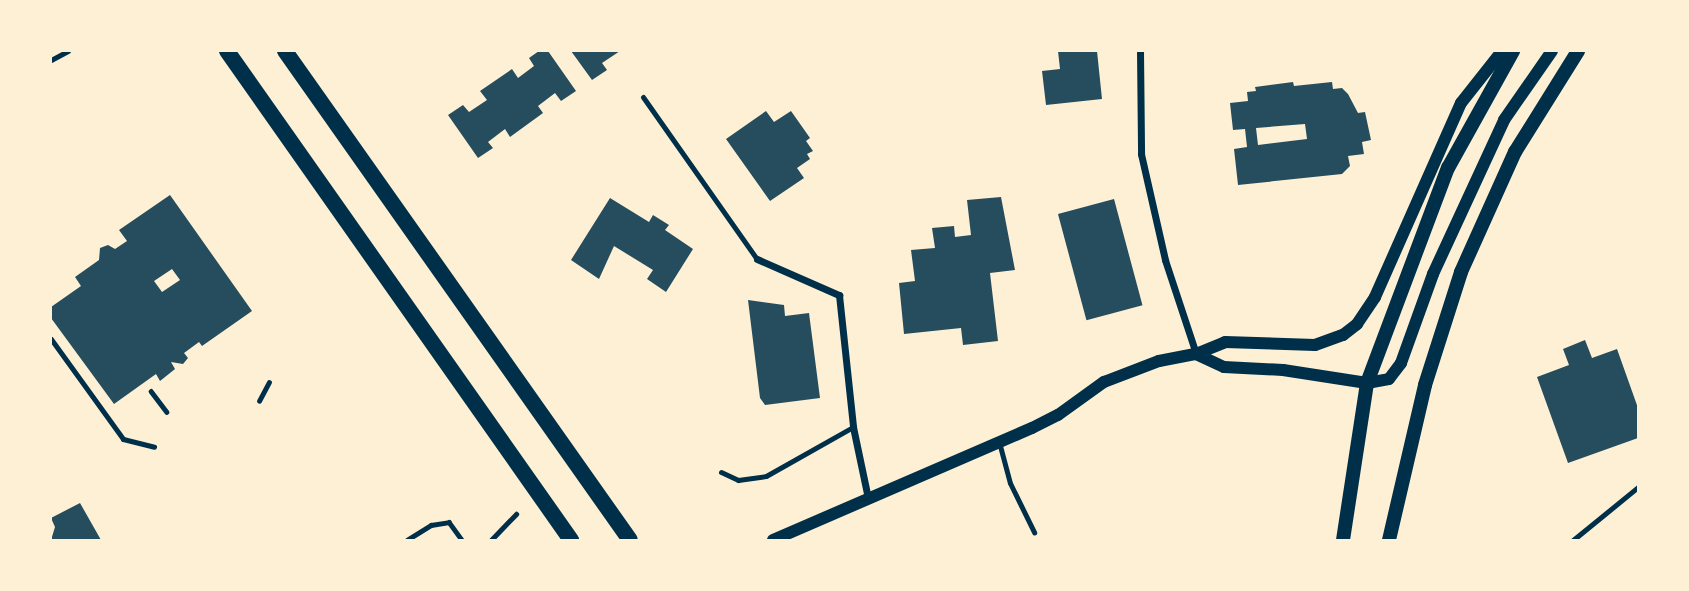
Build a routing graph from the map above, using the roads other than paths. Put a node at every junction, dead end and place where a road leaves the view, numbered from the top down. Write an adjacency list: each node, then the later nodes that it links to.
1 (68, 51): 9 (lane)
2 (227, 51): 22 (main road)
3 (285, 51): 23 (main road)
4 (1140, 51): 13 (street)
5 (1502, 51): 13 (street)
6 (1513, 51): 14 (main road)
7 (1552, 51): 14 (street)
8 (1578, 51): 26 (main road)
9 (51, 60)
10 (643, 97): 11 (lane)
11 (757, 259): 15 (street)
12 (51, 339): 17 (lane)
13 (1196, 354): 14 (street); 16 (street)
14 (1367, 383): 25 (main road)
15 (853, 427): 18 (lane); 20 (street)
16 (999, 442): 20 (street); 21 (lane)
17 (155, 447)
18 (721, 472)
19 (1638, 487): 27 (lane)
20 (868, 498): 24 (street)
21 (1034, 532)
22 (571, 540)
23 (630, 540)
24 (773, 540)
25 (1343, 540)
26 (1389, 540)
27 (1573, 540)

